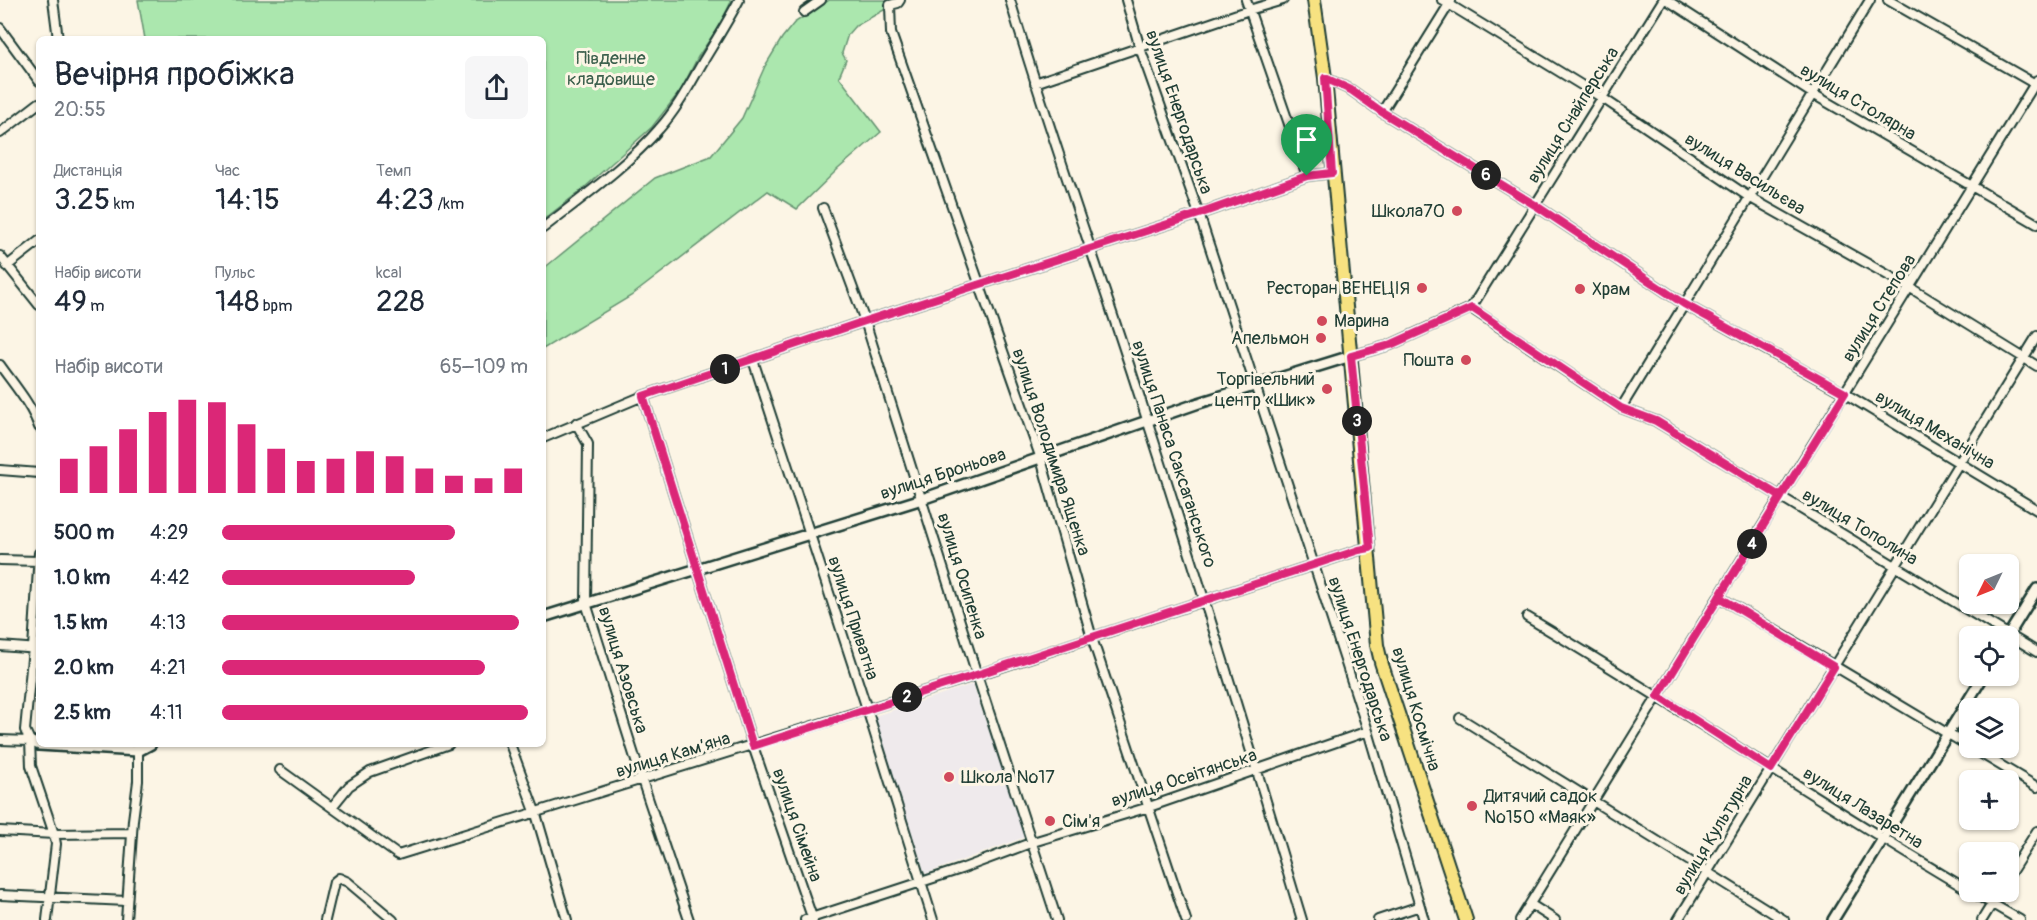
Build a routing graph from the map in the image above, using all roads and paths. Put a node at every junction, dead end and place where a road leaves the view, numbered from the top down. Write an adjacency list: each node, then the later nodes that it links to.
1 (53, 0): 17 (street)
2 (738, 0): 36 (street)
3 (821, 0): 15 (street)
4 (900, 0): 41 (street, вулиця Володимира Ященка)
5 (1010, 0): 21 (street, вулиця Панаса Саксаганського)
6 (1126, 0): 18 (street, вулиця Енергодарська)
7 (1246, 0): 14 (street)
8 (1283, 0): 14 (street)
9 (1314, 0): 20 (main road, вулиця Космічна)
10 (1665, 0): 23 (street, вулиця Столярна); 24 (street, вулиця Снайперська)
11 (1870, 0): 23 (street)
12 (1888, 0): 22 (street)
13 (1448, 1): 24 (street, вулиця Васильєва); 26 (street)
14 (1249, 10): 18 (street); 29 (street)
15 (804, 12)
16 (0, 28): 19 (street)
17 (58, 36)
18 (1140, 48): 21 (street); 34 (street, вулиця Енергодарська)
19 (36, 77)
20 (1325, 78): 26 (street, вулиця Механічна); 28 (main road, вулиця Космічна)
21 (1035, 83): 38 (street, вулиця Панаса Саксаганського)
22 (2036, 83): 30 (street, вулиця Степова)
23 (1813, 94): 30 (street, вулиця Столярна); 31 (street)
24 (1601, 97): 31 (street, вулиця Васильєва); 32 (street, вулиця Снайперська)
25 (36, 105): 27 (street)
26 (1382, 112): 32 (street, вулиця Механічна)
27 (0, 133)
28 (1332, 173): 29 (street); 48 (main road, вулиця Космічна)
29 (1307, 176): 34 (street)
30 (1971, 187): 35 (street, вулиця Столярна); 42 (street, вулиця Степова)
31 (1749, 197): 42 (street, вулиця Васильєва); 44 (street)
32 (1535, 205): 44 (street, вулиця Механічна); 45 (street, вулиця Снайперська)
33 (823, 208): 46 (street, вулиця Осипенка)
34 (1199, 214): 38 (street); 53 (street, вулиця Енергодарська)
35 (2037, 224)
36 (546, 226)
37 (36, 243): 40 (street)
38 (1092, 249): 41 (street); 58 (street, вулиця Панаса Саксаганського)
39 (0, 256): 40 (street)
40 (8, 266): 43 (street)
41 (981, 286): 46 (street); 61 (street, вулиця Володимира Ященка)
42 (1909, 287): 49 (street, вулиця Васильєва); 54 (street, вулиця Степова)
43 (36, 301)
44 (1684, 304): 54 (street, вулиця Механічна); 56 (street)
45 (1472, 308): 48 (street); 56 (street, вулиця Тополина)
46 (865, 321): 50 (street); 66 (street, вулиця Осипенка)
47 (2037, 336): 49 (street, вулиця Культурна)
48 (1351, 356): 53 (street, вулиця Броньова); 69 (main road, вулиця Космічна)
49 (2024, 358): 52 (street, вулиця Васильєва); 62 (street, вулиця Культурна)
50 (753, 360): 55 (street); 68 (street, вулиця Приватна)
51 (0, 365): 57 (street)
52 (2037, 366)
53 (1255, 384): 58 (street, вулиця Броньова); 72 (street, вулиця Енергодарська)
54 (1845, 393): 62 (street, вулиця Механічна); 65 (street, вулиця Степова)
55 (643, 396): 59 (street); 74 (street, вулиця Сімейна)
56 (1621, 408): 65 (street, вулиця Тополина)
57 (36, 419)
58 (1148, 421): 61 (street, вулиця Броньова); 77 (street, вулиця Панаса Саксаганського)
59 (576, 423): 60 (street); 78 (street, вулиця Азовська)
60 (546, 437)
61 (1041, 459): 66 (street, вулиця Броньова); 83 (street, вулиця Володимира Ященка)
62 (1959, 463): 67 (street, вулиця Механічна); 73 (street, вулиця Культурна)
63 (0, 470): 64 (street)
64 (36, 473)
65 (1781, 497): 73 (street, вулиця Тополина); 76 (street, вулиця Степова)
66 (922, 499): 68 (street, вулиця Броньова); 89 (street, вулиця Осипенка)
67 (2037, 510)
68 (810, 534): 74 (street, вулиця Броньова); 92 (street, вулиця Приватна)
69 (1370, 548): 72 (street, вулиця Кам’яна); 142 (main road, вулиця Космічна)
70 (0, 560): 71 (street)
71 (36, 561)
72 (1314, 565): 77 (street, вулиця Кам’яна); 94 (street, вулиця Енергодарська)
73 (1896, 566): 81 (street, вулиця Тополина); 88 (street, вулиця Культурна)
74 (698, 568): 78 (street, вулиця Броньова); 99 (street, вулиця Сімейна)
75 (2037, 589): 82 (street)
76 (1719, 597): 88 (street); 91 (street, вулиця Степова)
77 (1205, 600): 83 (street, вулиця Кам’яна); 105 (street, вулиця Панаса Саксаганського)
78 (586, 603): 79 (street, вулиця Броньова); 106 (street, вулиця Азовська)
79 (546, 617)
80 (1527, 617): 91 (street, вулиця Лазаретна)
81 (1992, 626)
82 (2014, 626)
83 (1092, 638): 89 (street, вулиця Кам’яна); 110 (street, вулиця Володимира Ященка)
84 (2019, 642): 87 (street, вулиця Тополина)
85 (0, 646): 86 (street)
86 (36, 649): 97 (street)
87 (2037, 652)
88 (1834, 667): 95 (street); 103 (street, вулиця Культурна)
89 (976, 675): 92 (street, вулиця Кам’яна); 117 (street, вулиця Осипенка)
90 (1977, 686): 95 (street)
91 (1658, 696): 103 (street, вулиця Лазаретна); 108 (street, вулиця Степова)
92 (867, 710): 99 (street, вулиця Кам’яна); 120 (street, вулиця Приватна)
93 (1460, 718): 108 (street)
94 (1368, 731): 105 (street, вулиця Освітянська); 128 (street, вулиця Енергодарська)
95 (1947, 735): 107 (street); 116 (street)
96 (0, 740): 97 (street)
97 (30, 741): 98 (street); 114 (street)
98 (36, 744)
99 (753, 746): 106 (street, вулиця Кам’яна); 129 (street, вулиця Сімейна)
100 (138, 747): 115 (street)
101 (441, 747): 109 (street)
102 (511, 747): 111 (street)
103 (1771, 769): 116 (street, вулиця Лазаретна); 119 (street, вулиця Культурна)
104 (280, 770): 109 (street, вулиця Кам’яна)
105 (1257, 770): 110 (street, вулиця Освітянська); 139 (street, вулиця Панаса Саксаганського)
106 (642, 780): 111 (street, вулиця Кам’яна); 135 (street, вулиця Азовська)
107 (2037, 787)
108 (1593, 801): 119 (street); 126 (street, вулиця Степова)
109 (332, 807): 111 (street, вулиця Кам’яна)
110 (1149, 807): 117 (street, вулиця Освітянська); 138 (street, вулиця Володимира Ященка)
111 (536, 814): 134 (street)
112 (0, 831): 114 (street)
113 (2037, 831): 118 (street)
114 (54, 834): 115 (street); 123 (street)
115 (132, 834): 124 (street)
116 (1883, 840): 121 (street, вулиця Лазаретна); 147 (street)
117 (1033, 842): 120 (street, вулиця Освітянська); 137 (street, вулиця Осипенка)
118 (2019, 860)
119 (1708, 873): 145 (street, вулиця Культурна); 146 (street)
120 (921, 881): 129 (street, вулиця Освітянська); 136 (street, вулиця Приватна)
121 (1959, 885)
122 (0, 895): 123 (street)
123 (49, 896): 124 (street); 130 (street)
124 (127, 901): 131 (street)
125 (1989, 902): 127 (street, вулиця Лазаретна)
126 (1530, 904): 143 (street, вулиця Степова); 144 (street)
127 (1992, 904): 148 (street); 149 (street, вулиця Лазаретна)
128 (1420, 906): 140 (street); 141 (street, вулиця Енергодарська)
129 (810, 919)
130 (48, 920)
131 (126, 920)
132 (325, 920): 133 (street)
133 (393, 920)
134 (567, 920)
135 (689, 920)
136 (933, 920)
137 (1057, 920)
138 (1186, 920)
139 (1302, 920)
140 (1378, 920)
141 (1424, 920)
142 (1466, 920)
143 (1520, 920)
144 (1556, 920)
145 (1678, 920)
146 (1784, 920)
147 (1833, 920)
148 (1982, 920)
149 (2020, 920)

